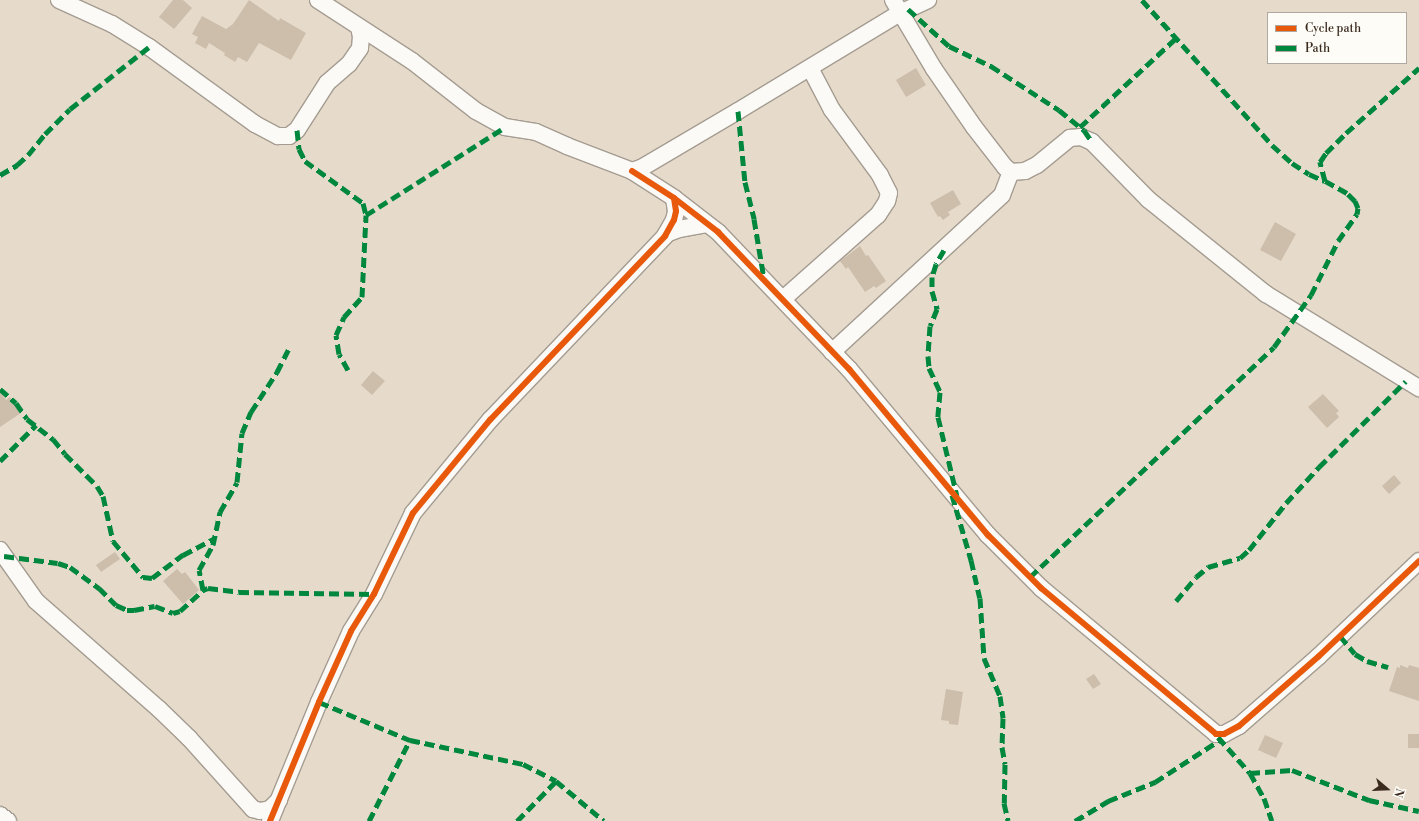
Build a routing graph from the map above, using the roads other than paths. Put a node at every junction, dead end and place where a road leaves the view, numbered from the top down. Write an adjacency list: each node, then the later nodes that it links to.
1 (59, 0): 5 (street)
2 (318, 0): 5 (street)
3 (928, 0): 4 (street)
4 (896, 7): 6 (street); 8 (street)
5 (359, 27): 7 (street)
6 (810, 68): 7 (street); 12 (street)
7 (632, 171): 9 (street)
8 (1011, 172): 13 (street); 14 (street)
9 (674, 198): 10 (street); 11 (street)
10 (707, 224): 11 (street); 12 (street)
11 (666, 234): 17 (street)
12 (783, 299): 13 (street)
13 (832, 352): 16 (street)
14 (1419, 388)
15 (0, 550): 17 (street)
16 (1419, 561)
17 (279, 800): 20 (street)
18 (0, 815): 19 (street)
19 (8, 821)
20 (270, 821)

